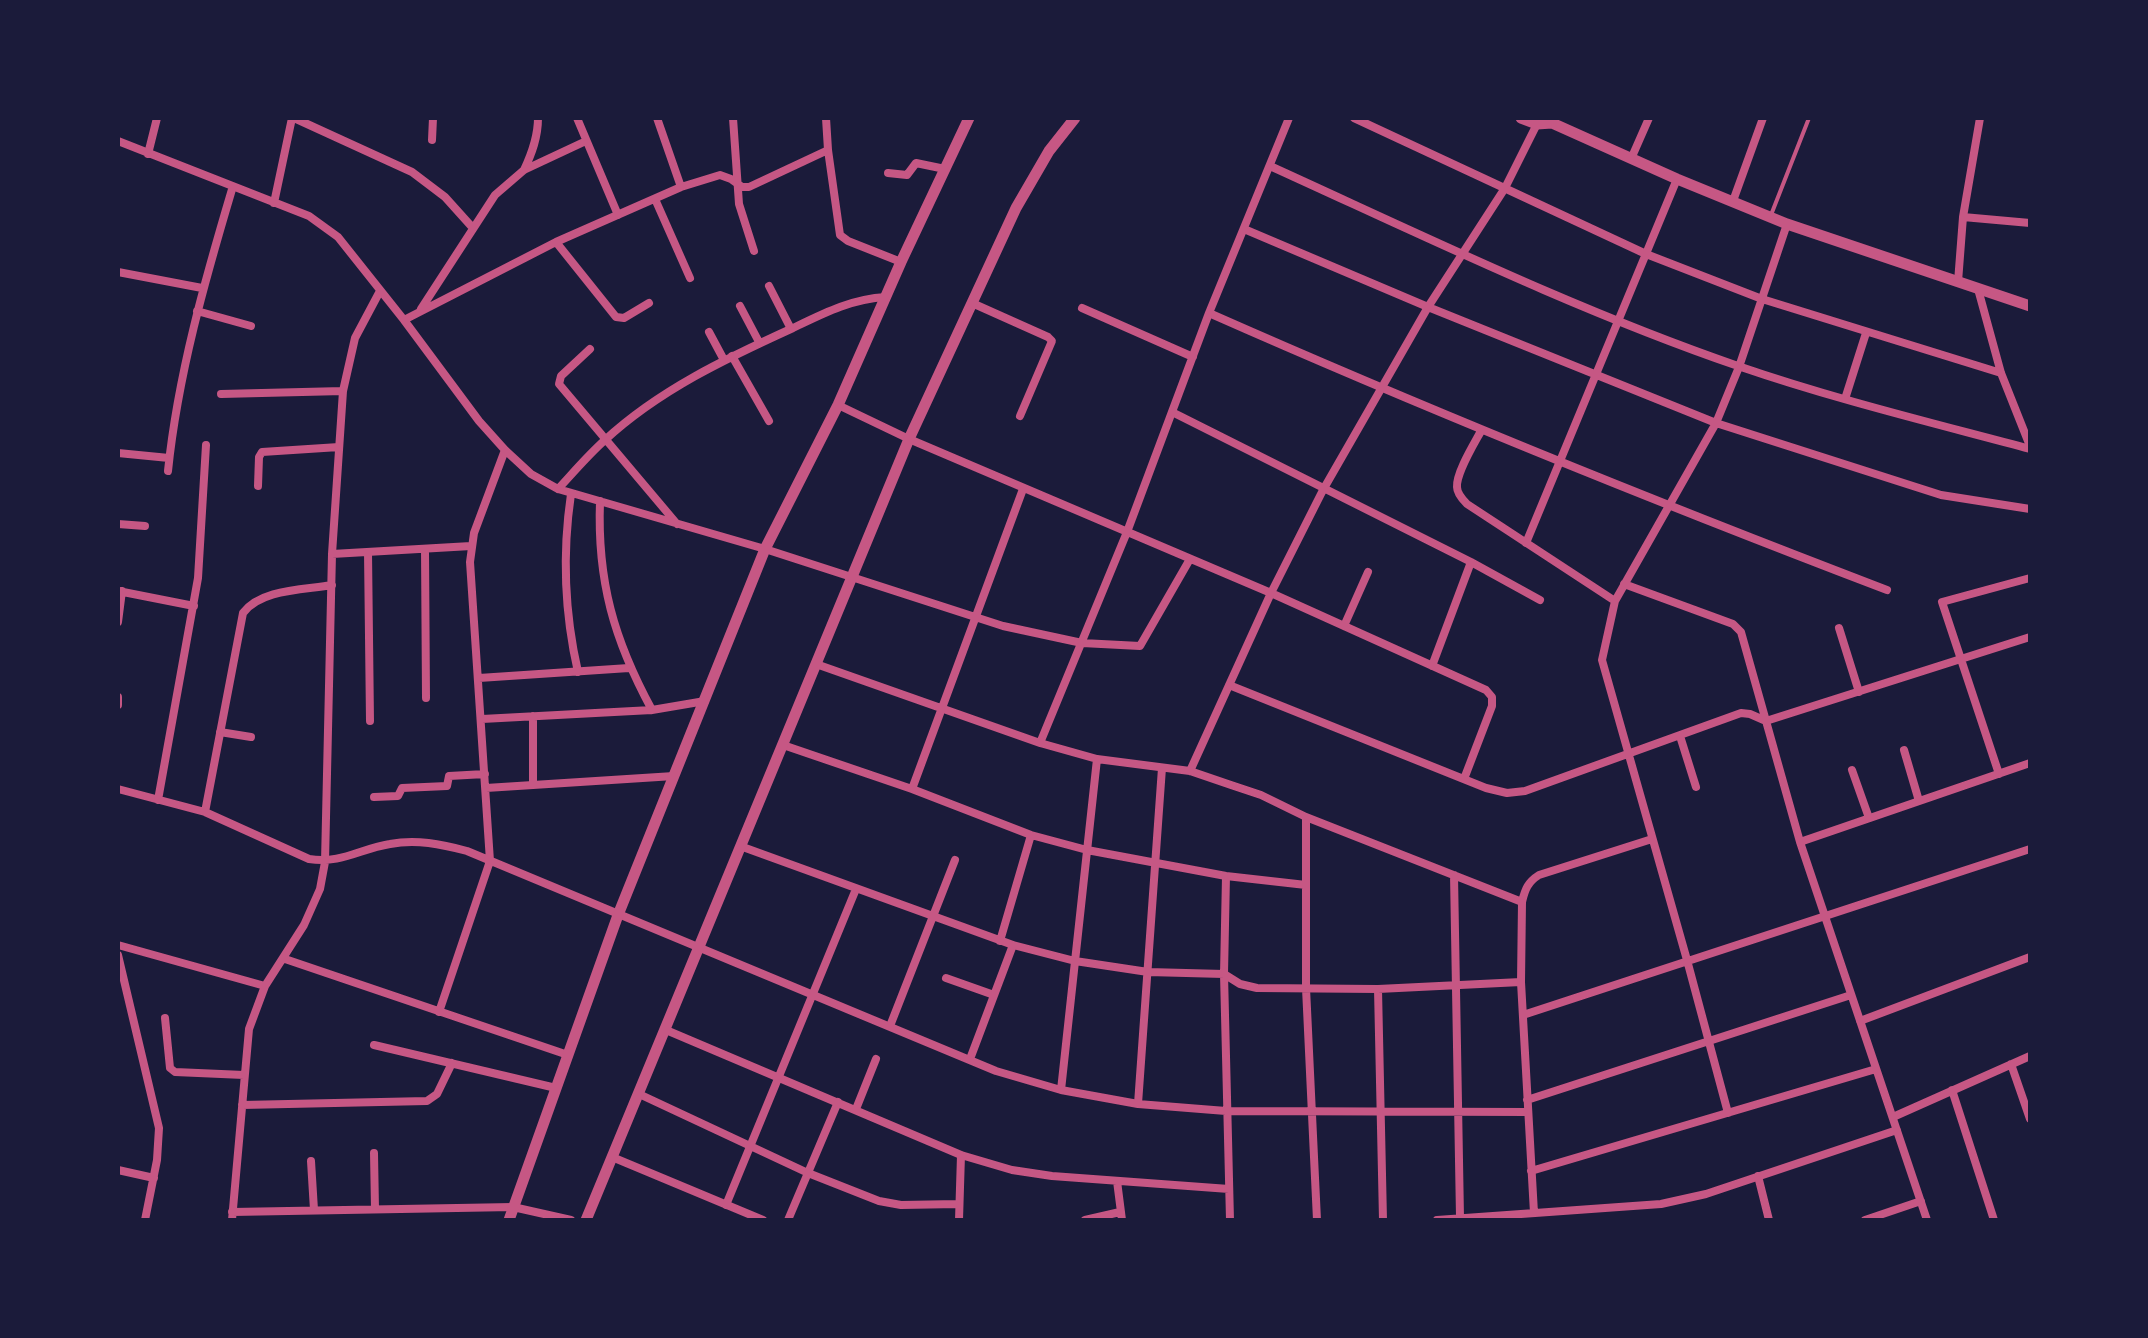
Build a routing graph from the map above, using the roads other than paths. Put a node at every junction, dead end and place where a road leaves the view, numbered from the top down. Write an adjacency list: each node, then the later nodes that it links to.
1 (157, 118): 23 (street)
2 (293, 118): 36 (street); 42 (street)
3 (433, 118): 19 (street)
4 (538, 118): 27 (street)
5 (577, 118): 21 (street)
6 (657, 118): 32 (street)
7 (733, 118): 30 (street)
8 (826, 118): 22 (street)
9 (969, 118): 26 (street)
10 (1075, 118): 59 (street)
11 (1289, 118): 25 (street)
12 (1354, 118): 33 (street)
13 (1521, 118): 18 (street)
14 (1649, 118): 24 (street)
15 (1763, 118): 35 (street)
16 (1809, 118): 38 (lane)
17 (1980, 118): 39 (street)
18 (1544, 121): 24 (street); 33 (street)
19 (432, 140)
20 (118, 141): 23 (street)
21 (586, 141): 27 (street); 37 (street)
22 (828, 150): 30 (street); 48 (street)
23 (148, 154): 31 (street)
24 (1631, 159): 29 (street)
25 (1270, 166): 43 (street); 46 (street)
26 (945, 169): 28 (street); 48 (street)
27 (524, 170): 42 (street)
28 (888, 173)
29 (1677, 179): 35 (street); 47 (street)
30 (736, 183): 32 (street); 45 (street)
31 (233, 186): 36 (street); 53 (street)
32 (681, 187): 34 (street)
33 (1505, 188): 46 (street); 47 (street)
34 (655, 199): 37 (street); 50 (street)
35 (1733, 201): 38 (street)
36 (274, 203): 55 (street)
37 (618, 215): 44 (street)
38 (1770, 217): 41 (street)
39 (1963, 217): 40 (street); 51 (street)
40 (2030, 223)
41 (1787, 224): 51 (street); 57 (street)
42 (472, 227): 64 (street)
43 (1244, 229): 62 (street); 66 (street)
44 (556, 242): 58 (street); 64 (street)
45 (754, 251)
46 (1464, 254): 62 (street); 68 (street)
47 (1646, 254): 57 (street); 68 (street)
48 (901, 262): 56 (street)
49 (118, 272): 53 (street)
50 (690, 278)
51 (1958, 282): 54 (street)
52 (769, 286): 70 (street)
53 (202, 288): 65 (street)
54 (1978, 289): 61 (street); 78 (street)
55 (380, 291): 67 (street); 81 (street)
56 (886, 297): 70 (street); 84 (street)
57 (1762, 299): 72 (street); 77 (street)
58 (649, 303)
59 (972, 303): 86 (street); 90 (street)
60 (740, 306): 73 (street)
61 (2030, 306)
62 (1428, 307): 79 (street); 80 (street)
63 (1082, 308): 75 (street)
64 (420, 310): 67 (street)
65 (197, 311): 69 (street); 97 (street)
66 (1209, 313): 75 (street); 80 (street)
67 (404, 320): 95 (street)
68 (1618, 321): 77 (street); 79 (street)
69 (251, 326)
70 (791, 329): 73 (street)
71 (709, 332): 76 (street)
72 (1866, 333): 78 (street); 83 (street)
73 (759, 342): 76 (street)
74 (590, 349): 91 (street)
75 (1193, 357): 85 (street)
76 (728, 358): 87 (street); 91 (street)
77 (1739, 367): 83 (street); 88 (street)
78 (2001, 373): 94 (street)
79 (1595, 376): 88 (street); 98 (street)
80 (1380, 389): 89 (street); 103 (street)
81 (343, 391): 82 (street); 93 (street)
82 (221, 394)
83 (1845, 399): 94 (street)
84 (838, 405): 90 (street); 115 (street)
85 (1172, 412): 103 (street); 111 (street)
86 (1020, 416)
87 (769, 421)
88 (1716, 423): 106 (street); 107 (street)
89 (1481, 431): 98 (street); 112 (street)
90 (909, 439): 102 (street); 122 (street)
91 (605, 440): 101 (street); 109 (street)
92 (206, 445): 130 (street)
93 (339, 447): 100 (street); 117 (street)
94 (2030, 447)
95 (505, 450): 101 (street); 113 (street)
96 (118, 453): 97 (street)
97 (169, 458): 99 (street)
98 (1560, 461): 106 (street); 112 (street)
99 (168, 471)
100 (258, 486)
101 (558, 489): 104 (street)
102 (1023, 489): 111 (street); 131 (street)
103 (1323, 490): 119 (street); 127 (street)
104 (571, 494): 105 (street); 141 (street)
105 (600, 501): 109 (street); 140 (street)
106 (1668, 507): 123 (street); 125 (street)
107 (2030, 509)
108 (118, 524): 110 (street)
109 (677, 524): 115 (street)
110 (145, 526)
111 (1127, 532): 118 (street); 136 (street)
112 (1526, 543): 129 (street)
113 (471, 546): 114 (street); 142 (street)
114 (425, 549): 116 (street); 146 (street)
115 (765, 549): 122 (street); 147 (street)
116 (368, 552): 117 (street); 153 (street)
117 (332, 554): 124 (street)
118 (1190, 559): 127 (street); 136 (street)
119 (1471, 562): 128 (street); 139 (street)
120 (1368, 572): 133 (street)
121 (2030, 578): 137 (street)
122 (851, 579): 131 (street); 138 (street)
123 (1624, 584): 129 (street); 154 (street)
124 (332, 585): 155 (street); 190 (street)
125 (1887, 590)
126 (120, 591): 130 (street); 132 (street)
127 (1271, 593): 133 (street); 143 (street)
128 (1540, 600)
129 (1615, 601): 161 (street)
130 (194, 606): 177 (street)
131 (975, 618): 136 (street); 149 (street)
132 (118, 622)
133 (1344, 626): 139 (street)
134 (1839, 628): 144 (street)
135 (2030, 637): 137 (street)
136 (1082, 643): 158 (street)
137 (1961, 660): 144 (street); 168 (street)
138 (816, 664): 149 (street); 159 (street)
139 (1432, 666): 170 (street)
140 (629, 668): 141 (street); 150 (street)
141 (578, 672): 142 (street)
142 (479, 678): 152 (street)
143 (1229, 685): 166 (street); 170 (street)
144 (1859, 692): 154 (street)
145 (118, 697): 148 (street)
146 (426, 698)
147 (705, 701): 150 (street); 169 (street)
148 (118, 705)
149 (942, 708): 158 (street); 175 (street)
150 (652, 710): 151 (street)
151 (533, 716): 152 (street); 171 (street)
152 (482, 719): 167 (street)
153 (370, 721)
154 (1766, 721): 156 (street); 184 (street)
155 (220, 732): 157 (street); 179 (street)
156 (1680, 736): 161 (street); 172 (street)
157 (251, 737)
158 (1040, 743): 162 (street)
159 (783, 745): 175 (street); 185 (street)
160 (1904, 750): 178 (street)
161 (1627, 755): 170 (street); 183 (street)
162 (1097, 759): 164 (street); 187 (street)
163 (2030, 763): 168 (street)
164 (1162, 768): 166 (street); 191 (street)
165 (1852, 770): 181 (street)
166 (1190, 771): 180 (street)
167 (485, 774): 173 (street); 176 (street)
168 (1999, 774): 178 (street)
169 (674, 776): 171 (street); 197 (street)
170 (1464, 779)
171 (533, 785): 173 (street)
172 (1696, 787)
173 (486, 788): 189 (street)
174 (118, 789): 177 (street)
175 (912, 789): 182 (street)
176 (374, 797)
177 (158, 800): 179 (street)
178 (1919, 801): 181 (street)
179 (205, 812): 190 (street)
180 (1306, 817): 192 (street); 194 (street)
181 (1869, 818): 184 (street)
182 (1031, 835): 187 (street); 200 (street)
183 (1652, 839): 196 (street); 207 (street)
184 (1800, 842): 198 (street)
185 (740, 846): 195 (street); 203 (street)
186 (2030, 849): 198 (street)
187 (1087, 850): 191 (street); 208 (street)
188 (955, 860): 199 (street)
189 (490, 861): 190 (street); 197 (street); 220 (street)
190 (325, 862): 206 (street)
191 (1156, 863): 193 (street); 209 (street)
192 (1454, 875): 196 (street); 214 (street)
193 (1226, 876): 194 (street); 210 (street)
194 (1306, 885): 215 (street)
195 (856, 889): 199 (street); 217 (street)
196 (1522, 902): 212 (street)
197 (618, 915): 203 (street); 228 (street)
198 (1825, 916): 207 (street); 219 (street)
199 (934, 917): 200 (street); 224 (street)
200 (1000, 941): 202 (street)
201 (118, 945): 213 (street)
202 (1013, 945): 208 (street); 218 (street)
203 (698, 948): 217 (street); 225 (street)
204 (118, 955): 264 (street)
205 (2030, 957): 223 (street)
206 (285, 959): 213 (street); 220 (street)
207 (1687, 960): 221 (street); 226 (street)
208 (1075, 961): 209 (street); 238 (street)
209 (1148, 972): 210 (street); 243 (street)
210 (1224, 974): 215 (street); 246 (street)
211 (946, 978): 218 (street)
212 (1521, 982): 214 (street); 221 (street)
213 (265, 986): 235 (street)
214 (1456, 986): 216 (street); 250 (street)
215 (1306, 988): 216 (street); 247 (street)
216 (1378, 989): 249 (street)
217 (812, 995): 224 (street); 236 (street)
218 (994, 995): 231 (street)
219 (1851, 995): 223 (street); 226 (street)
220 (439, 1012): 228 (street)
221 (1523, 1015): 241 (street)
222 (165, 1018): 235 (street)
223 (1860, 1021): 234 (street)
224 (890, 1026): 231 (street)
225 (666, 1030): 236 (street); 240 (street)
226 (1709, 1041): 241 (street); 251 (street)
227 (374, 1045): 232 (street)
228 (568, 1055): 237 (street)
229 (2030, 1056): 233 (street)
230 (876, 1059): 245 (street)
231 (970, 1059): 238 (street)
232 (452, 1063): 237 (street); 244 (street)
233 (2011, 1064): 239 (street); 253 (street)
234 (1876, 1069): 251 (street); 252 (street)
235 (244, 1075): 244 (street)
236 (779, 1077): 242 (street); 255 (street)
237 (556, 1088): 270 (street)
238 (1061, 1090): 243 (street)
239 (1952, 1090): 252 (street); 292 (street)
240 (639, 1094): 255 (street); 258 (street)
241 (1527, 1100): 248 (street)
242 (838, 1102): 245 (street); 262 (street)
243 (1138, 1104): 246 (street)
244 (242, 1105): 274 (street)
245 (856, 1109): 257 (street)
246 (1226, 1111): 247 (street); 266 (street)
247 (1313, 1111): 249 (street); 286 (street)
248 (1528, 1112): 250 (street); 261 (street)
249 (1381, 1113): 250 (street); 287 (street)
250 (1459, 1113): 276 (street)
251 (1728, 1113): 261 (street)
252 (1893, 1117): 254 (street)
253 (2030, 1119)
254 (1897, 1130): 263 (street); 267 (street)
255 (750, 1146): 262 (street); 269 (street)
256 (374, 1153): 271 (street)
257 (961, 1155): 265 (street); 268 (street)
258 (612, 1157): 269 (street); 280 (street)
259 (311, 1161): 272 (street)
260 (118, 1170): 264 (street)
261 (1531, 1171): 273 (street)
262 (808, 1173): 268 (street); 282 (street)
263 (1758, 1176): 273 (street); 289 (street)
264 (154, 1178): 277 (street)
265 (1117, 1181): 266 (street); 275 (street)
266 (1229, 1189): 285 (street)
267 (1921, 1201): 290 (street); 291 (street)
268 (958, 1204): 283 (street)
269 (726, 1205): 281 (street)
270 (513, 1207): 271 (street); 278 (street); 279 (street)
271 (375, 1209): 272 (street)
272 (314, 1210): 274 (street)
273 (1534, 1213): 276 (street)
274 (232, 1216)
275 (1121, 1216): 284 (street)
276 (1460, 1217): 288 (street)
277 (145, 1220)
278 (509, 1220)
279 (571, 1220)
280 (586, 1220)
281 (763, 1220)
282 (788, 1220)
283 (959, 1220)
284 (1085, 1220)
285 (1230, 1220)
286 (1317, 1220)
287 (1383, 1220)
288 (1437, 1220)
289 (1769, 1220)
290 (1865, 1220)
291 (1927, 1220)
292 (1994, 1220)

